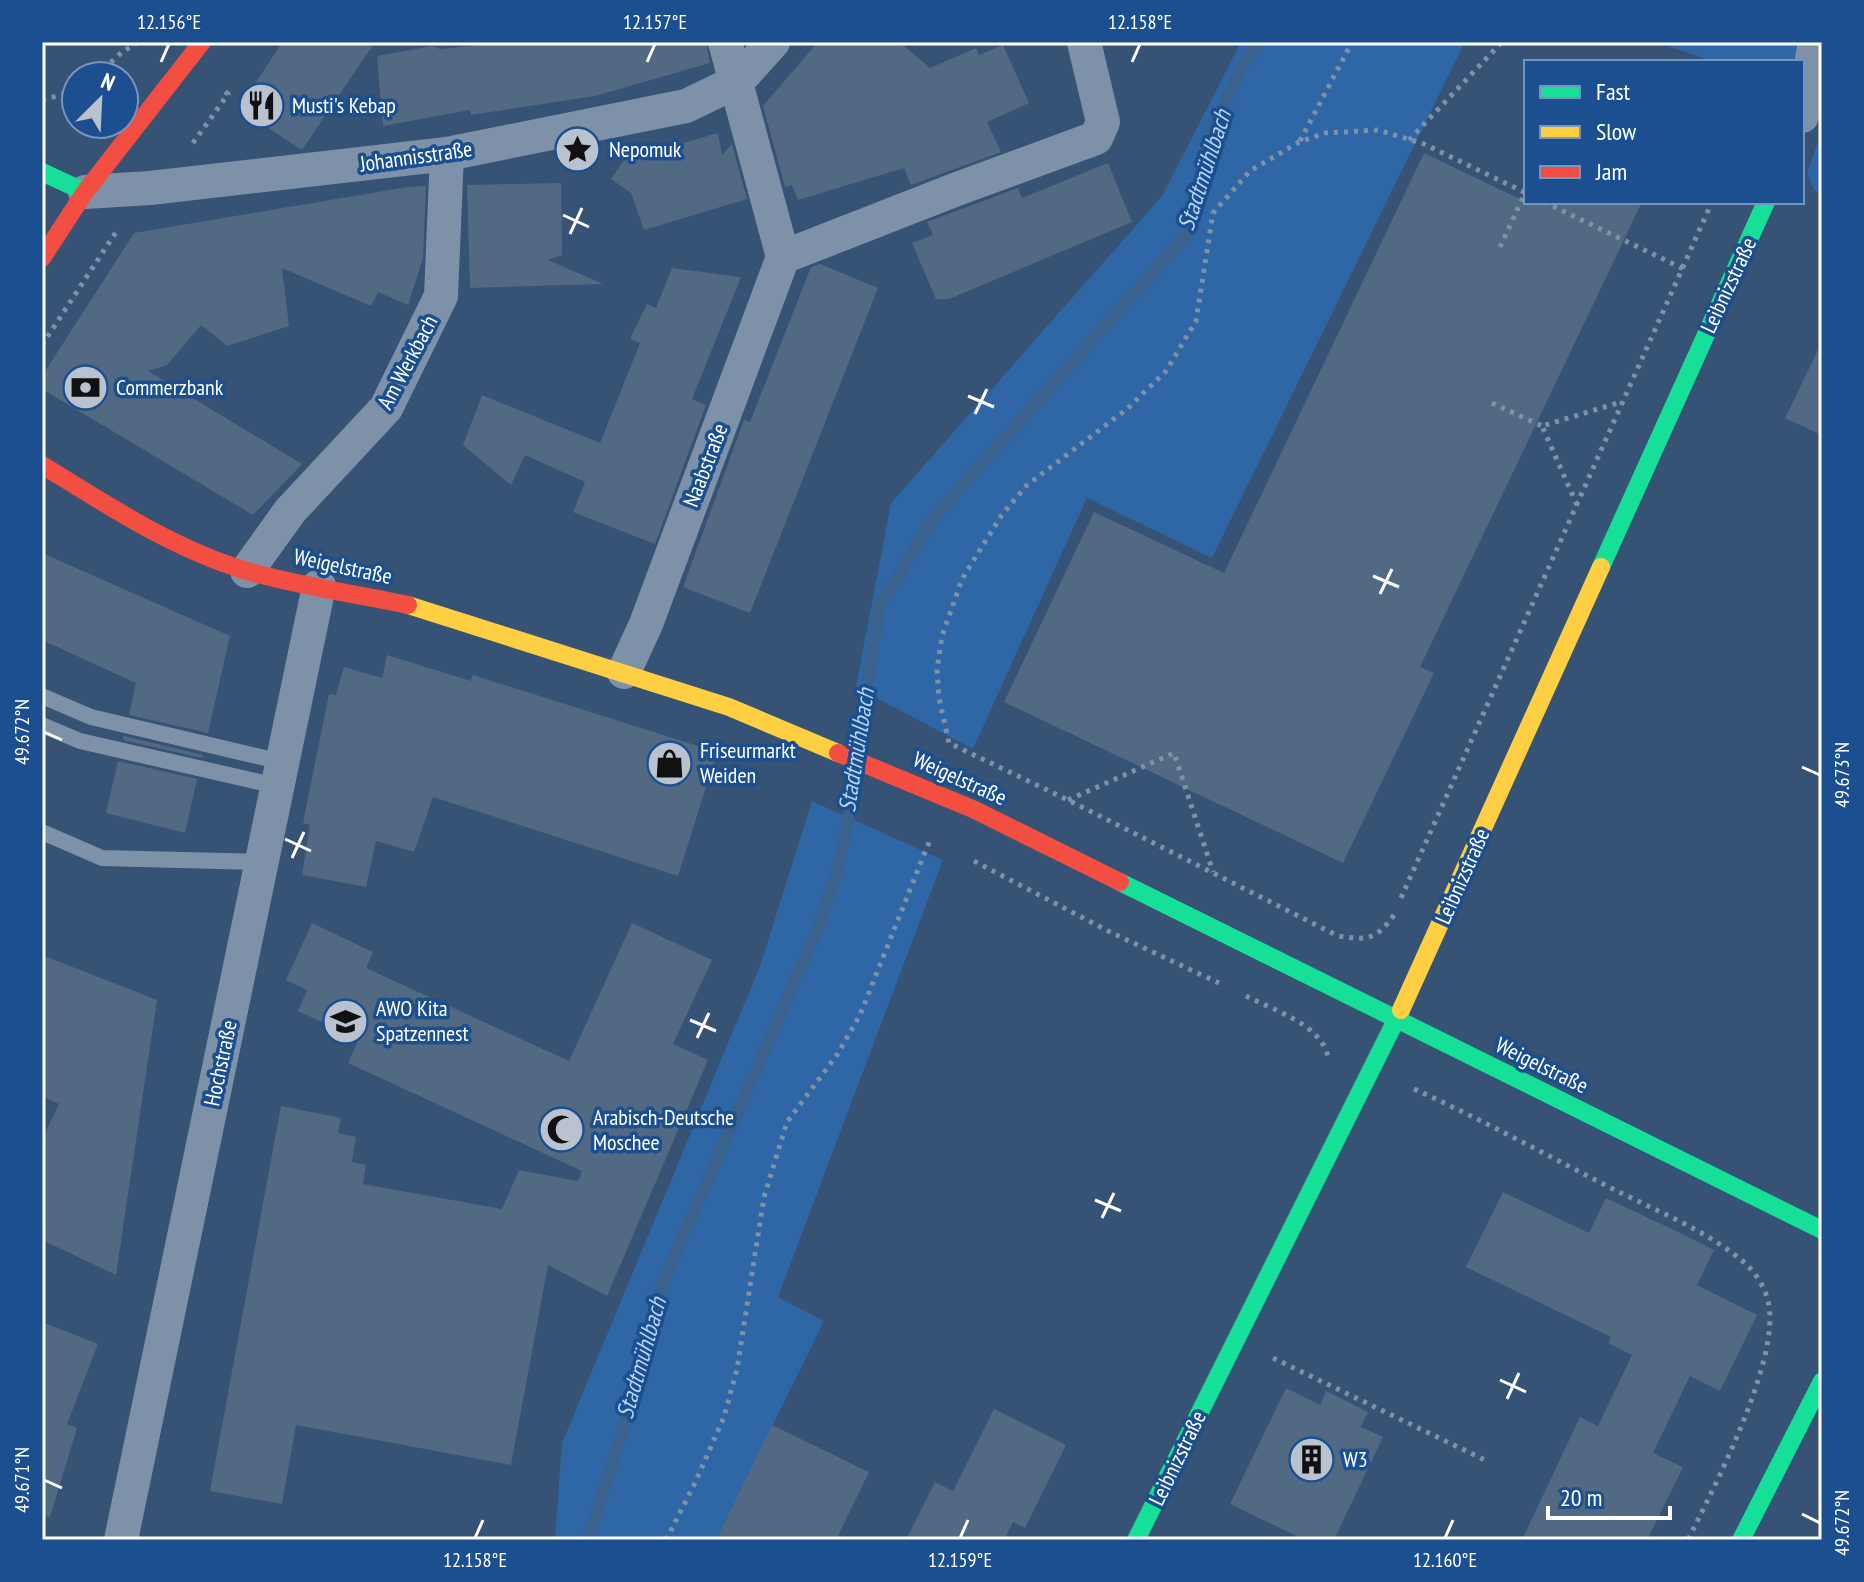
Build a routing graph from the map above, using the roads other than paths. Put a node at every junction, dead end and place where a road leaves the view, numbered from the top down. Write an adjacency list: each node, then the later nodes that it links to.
1 (202, 42): 10 (street)
2 (725, 42): 6 (street)
3 (773, 42): 6 (street, Johannisstraße)
4 (1084, 42): 12 (street)
5 (1815, 42): 7 (street)
6 (738, 81): 8 (street, Johannisstraße); 12 (street)
7 (1804, 105)
8 (447, 154): 10 (street, Johannisstraße); 15 (street, Am Werkbach)
9 (42, 172): 10 (street)
10 (85, 192): 13 (street)
11 (1765, 204): 23 (street, Leibnizstraße)
12 (783, 257): 17 (street, Naabstraße)
13 (42, 258)
14 (42, 465): 15 (street, Weigelstraße)
15 (247, 571): 16 (street, Weigelstraße)
16 (319, 586): 17 (street, Weigelstraße); 20 (street, Hochstraße)
17 (624, 672): 23 (street, Weigelstraße)
18 (42, 696): 20 (lane)
19 (42, 725): 20 (lane)
20 (279, 774): 22 (street, Hochstraße)
21 (42, 832): 22 (lane)
22 (261, 862): 26 (street, Hochstraße)
23 (1397, 1019): 24 (street, Weigelstraße); 27 (street, Leibnizstraße)
24 (1822, 1230)
25 (1822, 1381): 28 (street)
26 (121, 1540)
27 (1136, 1540)
28 (1741, 1540)

